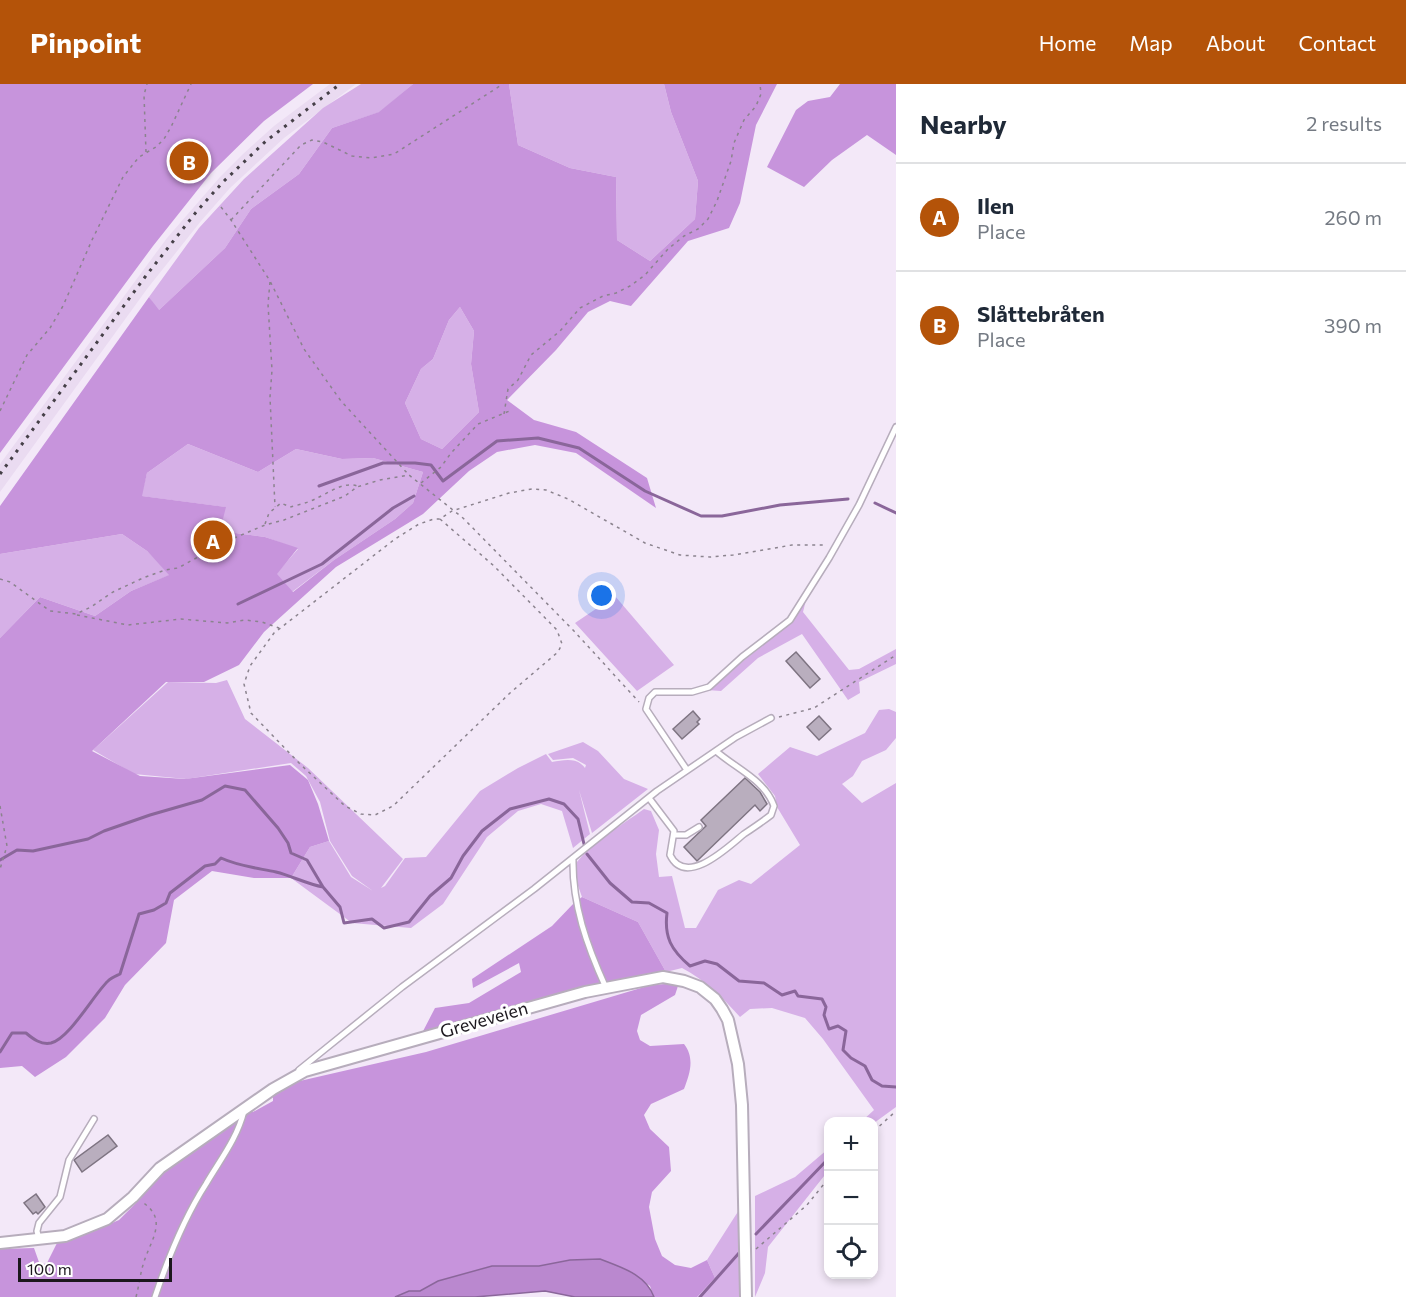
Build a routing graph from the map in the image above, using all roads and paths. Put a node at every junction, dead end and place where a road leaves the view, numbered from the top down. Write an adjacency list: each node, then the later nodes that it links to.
1 (147, 84): 5 (path)
2 (191, 84): 5 (path)
3 (503, 84): 7 (path)
4 (760, 84): 11 (path)
5 (146, 153): 10 (path)
6 (221, 207): 7 (path)
7 (231, 220): 8 (path)
8 (270, 281): 13 (path); 16 (path)
9 (512, 410): 11 (path)
10 (0, 411)
11 (504, 414): 14 (path)
12 (896, 427): 20 (lane)
13 (409, 475): 14 (path); 15 (path)
14 (420, 484): 17 (path)
15 (357, 487): 16 (path); 19 (path)
16 (275, 507): 19 (path)
17 (452, 511): 18 (path); 20 (path); 25 (path)
18 (440, 519): 23 (path); 23 (path)
19 (265, 525): 22 (path)
20 (836, 546): 25 (lane)
21 (0, 579): 22 (path)
22 (76, 614): 23 (path)
23 (279, 628)
24 (896, 655): 26 (path)
25 (646, 709): 28 (lane)
26 (771, 718): 27 (lane)
27 (716, 751): 28 (lane); 32 (lane)
28 (687, 770): 29 (lane)
29 (649, 798): 32 (lane); 33 (lane)
30 (0, 806): 34 (path)
31 (699, 827): 32 (lane)
32 (674, 835)
33 (573, 858): 35 (lane); 36 (lane)
34 (0, 869)
35 (606, 988): 36 (street, Greveveien); 45 (street, Greveveien)
36 (291, 1077): 37 (street, Greveveien)
37 (244, 1109): 42 (street, Greveveien); 47 (lane)
38 (896, 1111): 40 (path)
39 (94, 1119): 43 (lane)
40 (878, 1127)
41 (824, 1184): 45 (path)
42 (133, 1197): 43 (street, Greveveien); 46 (path)
43 (39, 1239): 44 (street, Greveveien)
44 (0, 1243)
45 (746, 1257): 48 (street, Greveveien)
46 (136, 1297)
47 (155, 1297)
48 (746, 1297)

